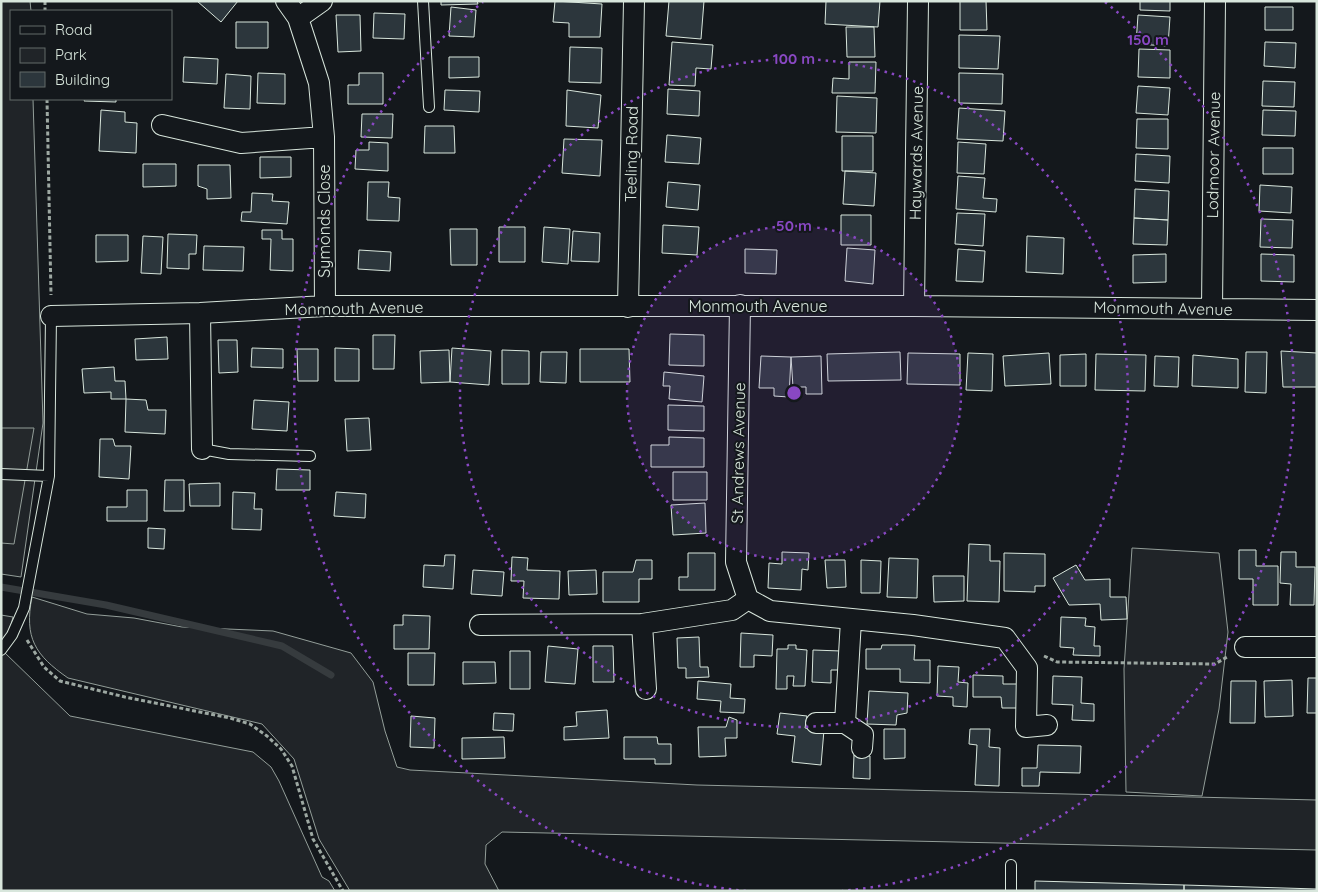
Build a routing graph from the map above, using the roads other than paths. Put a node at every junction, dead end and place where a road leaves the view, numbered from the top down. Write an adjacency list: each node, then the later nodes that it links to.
1 (286, 1): 7 (street, Symonds Close)
2 (322, 1): 7 (street)
3 (424, 1): 8 (lane)
4 (634, 1): 14 (street, Teeling Road)
5 (918, 1): 13 (street, Haywards Avenue)
6 (1214, 1): 15 (street, Lodmoor Avenue)
7 (298, 18): 10 (street, Symonds Close)
8 (429, 107)
9 (162, 125): 10 (street)
10 (324, 137): 12 (street, Symonds Close)
11 (740, 305): 13 (street, Monmouth Avenue); 14 (street, Monmouth Avenue); 23 (street, St Andrews Avenue)
12 (324, 306): 14 (street, Monmouth Avenue); 17 (street, Monmouth Avenue)
13 (914, 306): 15 (street, Monmouth Avenue)
14 (628, 307)
15 (1212, 309): 16 (street, Monmouth Avenue)
16 (1317, 310)
17 (200, 313): 18 (street, Monmouth Avenue); 19 (street)
18 (51, 316): 22 (lane)
19 (202, 450): 20 (lane)
20 (310, 456)
21 (1, 474): 22 (lane)
22 (49, 476): 29 (lane)
23 (748, 599): 24 (street); 25 (street)
24 (851, 620): 32 (street); 33 (street)
25 (642, 624): 26 (street); 30 (street)
26 (480, 625)
27 (1317, 647): 28 (street)
28 (1245, 648)
29 (1, 650)
30 (646, 689)
31 (816, 723): 32 (street)
32 (845, 723): 34 (street)
33 (1047, 726)
34 (862, 748)
35 (1011, 865): 36 (lane)
36 (1011, 891)

